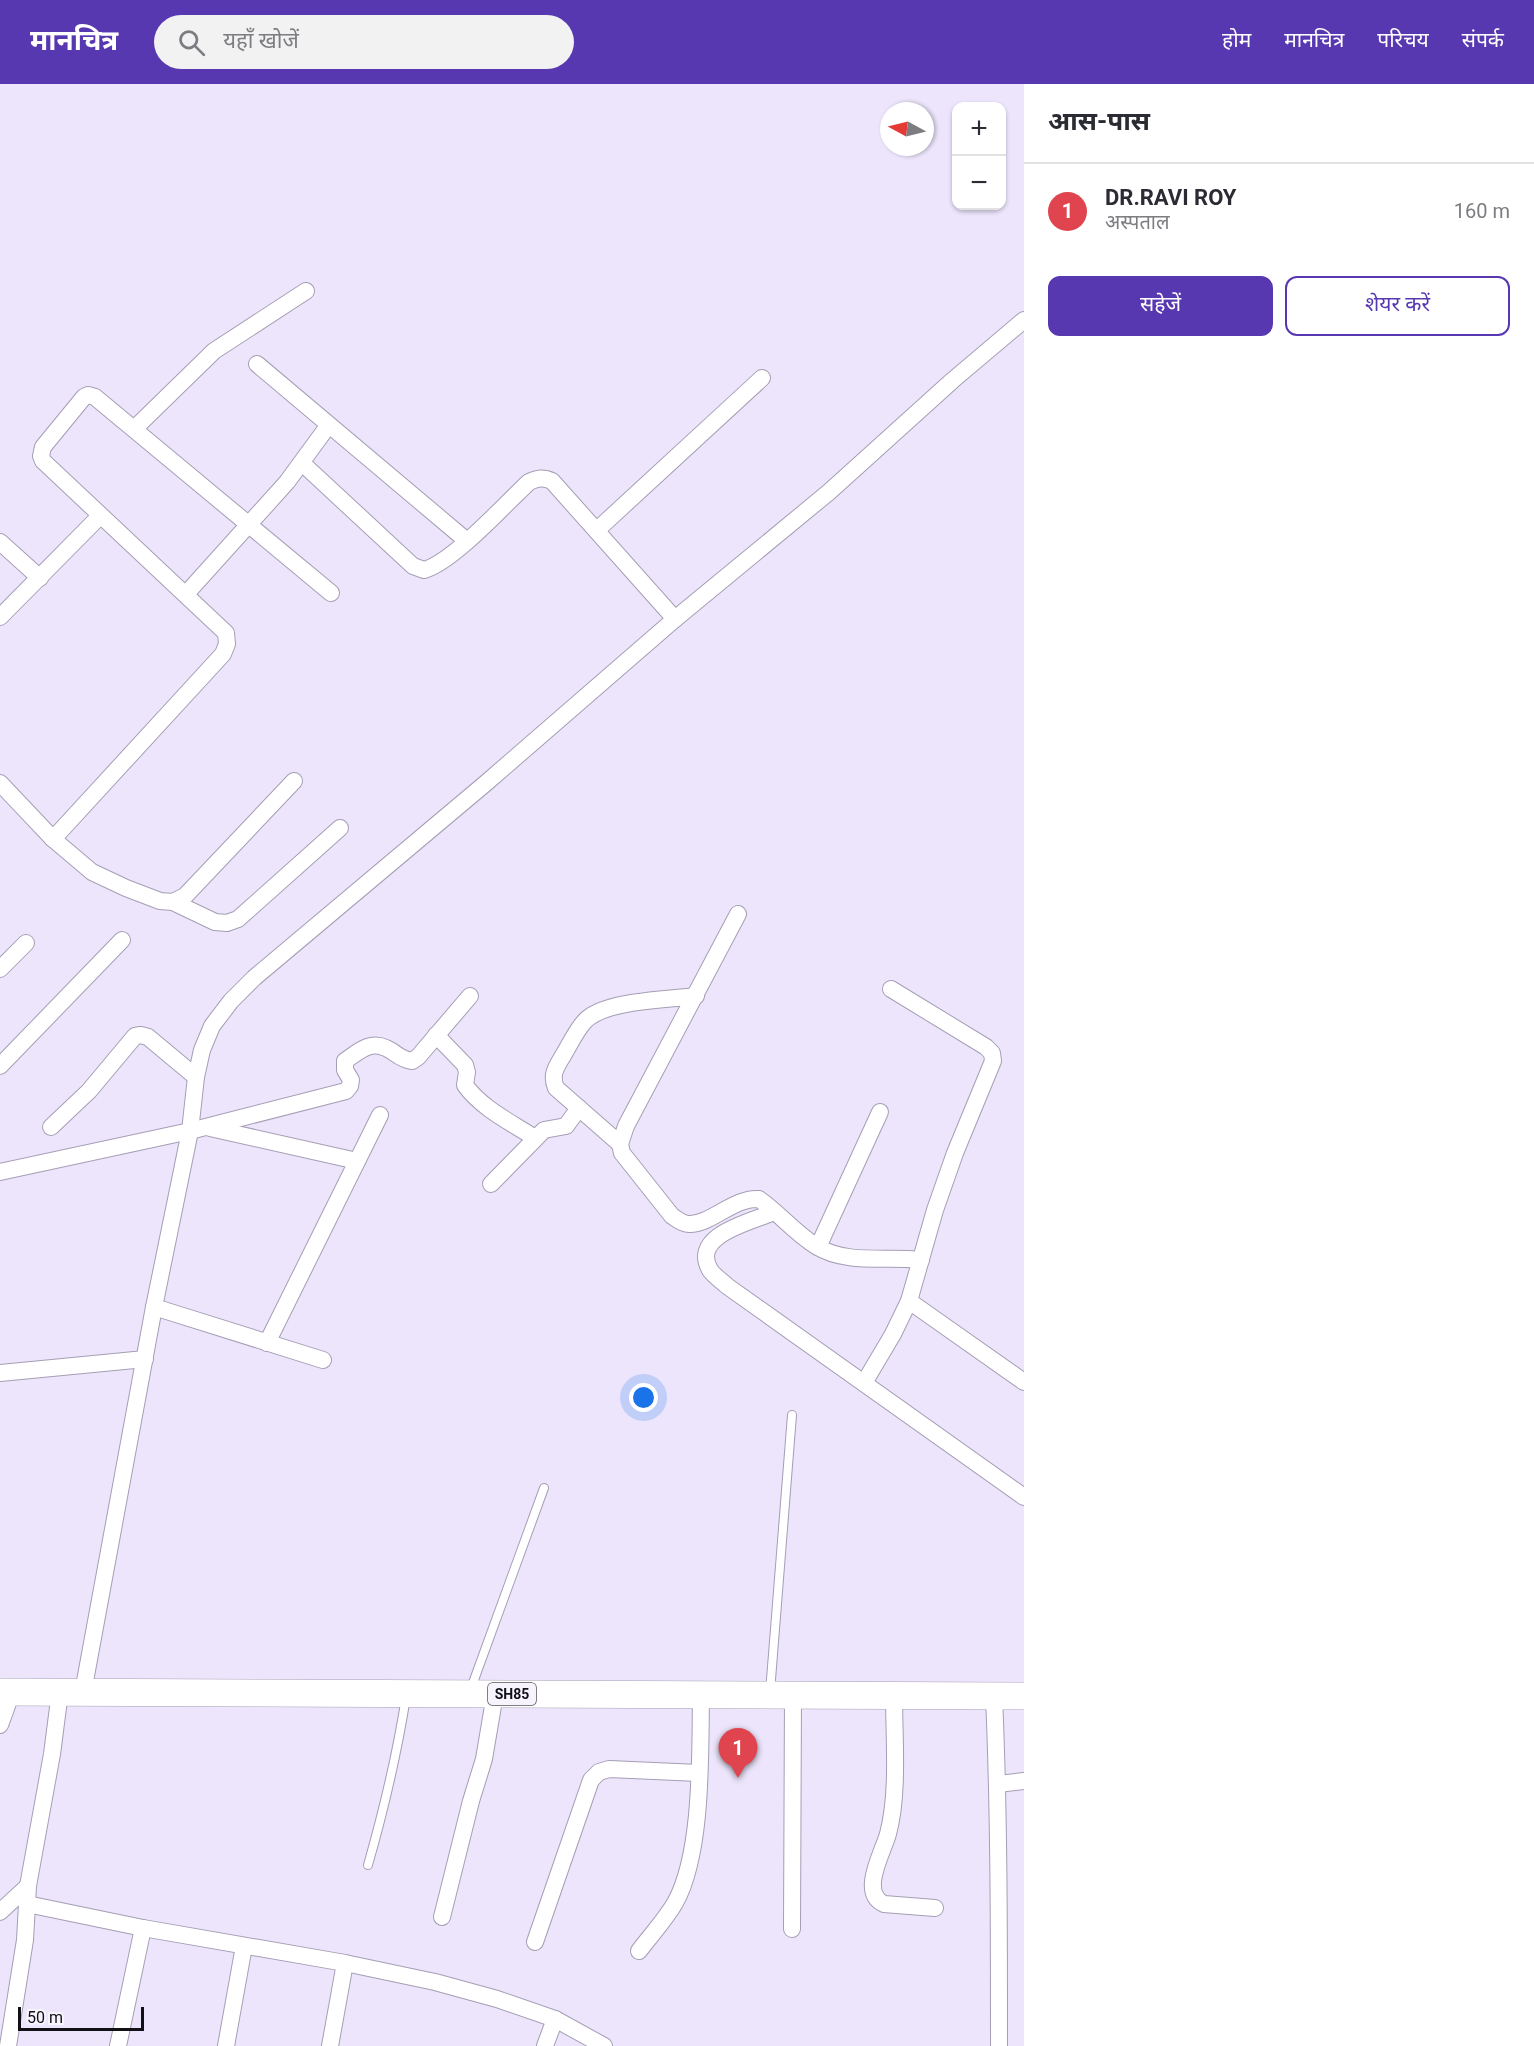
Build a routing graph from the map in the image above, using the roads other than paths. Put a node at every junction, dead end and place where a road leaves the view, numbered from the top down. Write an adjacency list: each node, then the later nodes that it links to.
1 (306, 291): 6 (street)
2 (1024, 320): 17 (street)
3 (257, 364): 5 (street)
4 (762, 378): 10 (street)
5 (328, 426): 7 (street); 11 (street)
6 (134, 429): 8 (street); 9 (street)
7 (302, 463): 9 (street); 11 (street)
8 (100, 516): 13 (street); 15 (street)
9 (248, 525): 14 (street); 15 (street)
10 (597, 530): 11 (street); 17 (street)
11 (467, 541)
12 (0, 542): 13 (street)
13 (40, 578): 16 (street)
14 (331, 593)
15 (186, 594): 21 (street)
16 (0, 617)
17 (675, 619): 32 (street)
18 (294, 781): 22 (street)
19 (0, 783): 21 (street)
20 (340, 828): 22 (street)
21 (53, 838): 22 (street)
22 (173, 902)
23 (738, 914): 29 (street)
24 (122, 940): 31 (street)
25 (26, 943): 26 (street)
26 (0, 969)
27 (891, 989): 45 (street)
28 (470, 996): 30 (street)
29 (696, 996): 33 (street); 39 (street)
30 (436, 1035): 37 (street); 38 (street)
31 (0, 1066)
32 (196, 1077): 36 (street); 37 (street)
33 (579, 1108): 38 (street); 39 (street)
34 (880, 1112): 44 (street)
35 (380, 1115): 40 (street)
36 (51, 1126)
37 (198, 1129): 40 (street); 41 (street); 47 (street)
38 (535, 1138): 42 (street)
39 (620, 1144): 43 (street)
40 (357, 1161): 48 (street)
41 (0, 1172)
42 (491, 1184)
43 (774, 1212): 44 (street); 53 (street)
44 (818, 1247): 45 (street)
45 (921, 1260): 46 (street)
46 (909, 1301): 52 (street); 53 (street)
47 (154, 1307): 48 (street); 49 (street)
48 (267, 1343): 50 (street)
49 (145, 1359): 51 (street); 58 (street)
50 (323, 1360)
51 (0, 1373)
52 (1024, 1382)
53 (864, 1383): 56 (street)
54 (792, 1415): 62 (lane)
55 (544, 1488): 60 (lane)
56 (1024, 1497)
57 (6, 1692): 58 (main road, SH85); 66 (street)
58 (71, 1692): 59 (main road, SH85); 71 (street)
59 (406, 1694): 60 (main road, SH85); 70 (lane)
60 (482, 1694): 61 (main road, SH85); 75 (street)
61 (701, 1695): 62 (main road, SH85); 67 (street)
62 (782, 1695): 63 (main road, SH85); 77 (street)
63 (894, 1696): 64 (main road, SH85); 73 (street)
64 (994, 1696): 65 (main road, SH85); 69 (street)
65 (1024, 1696)
66 (0, 1725)
67 (699, 1773): 78 (street); 80 (street)
68 (1024, 1781): 69 (street)
69 (998, 1784): 89 (street)
70 (368, 1865)
71 (28, 1886): 72 (street); 74 (street)
72 (27, 1904): 76 (street); 83 (street)
73 (935, 1908)
74 (0, 1912)
75 (442, 1917)
76 (143, 1928): 79 (street); 84 (street)
77 (792, 1929)
78 (535, 1942)
79 (244, 1946): 81 (street); 85 (street)
80 (639, 1951)
81 (345, 1963): 82 (street); 86 (street)
82 (555, 2019): 87 (street); 88 (street)
83 (8, 2046)
84 (118, 2046)
85 (226, 2046)
86 (330, 2046)
87 (544, 2046)
88 (604, 2046)
89 (999, 2046)

